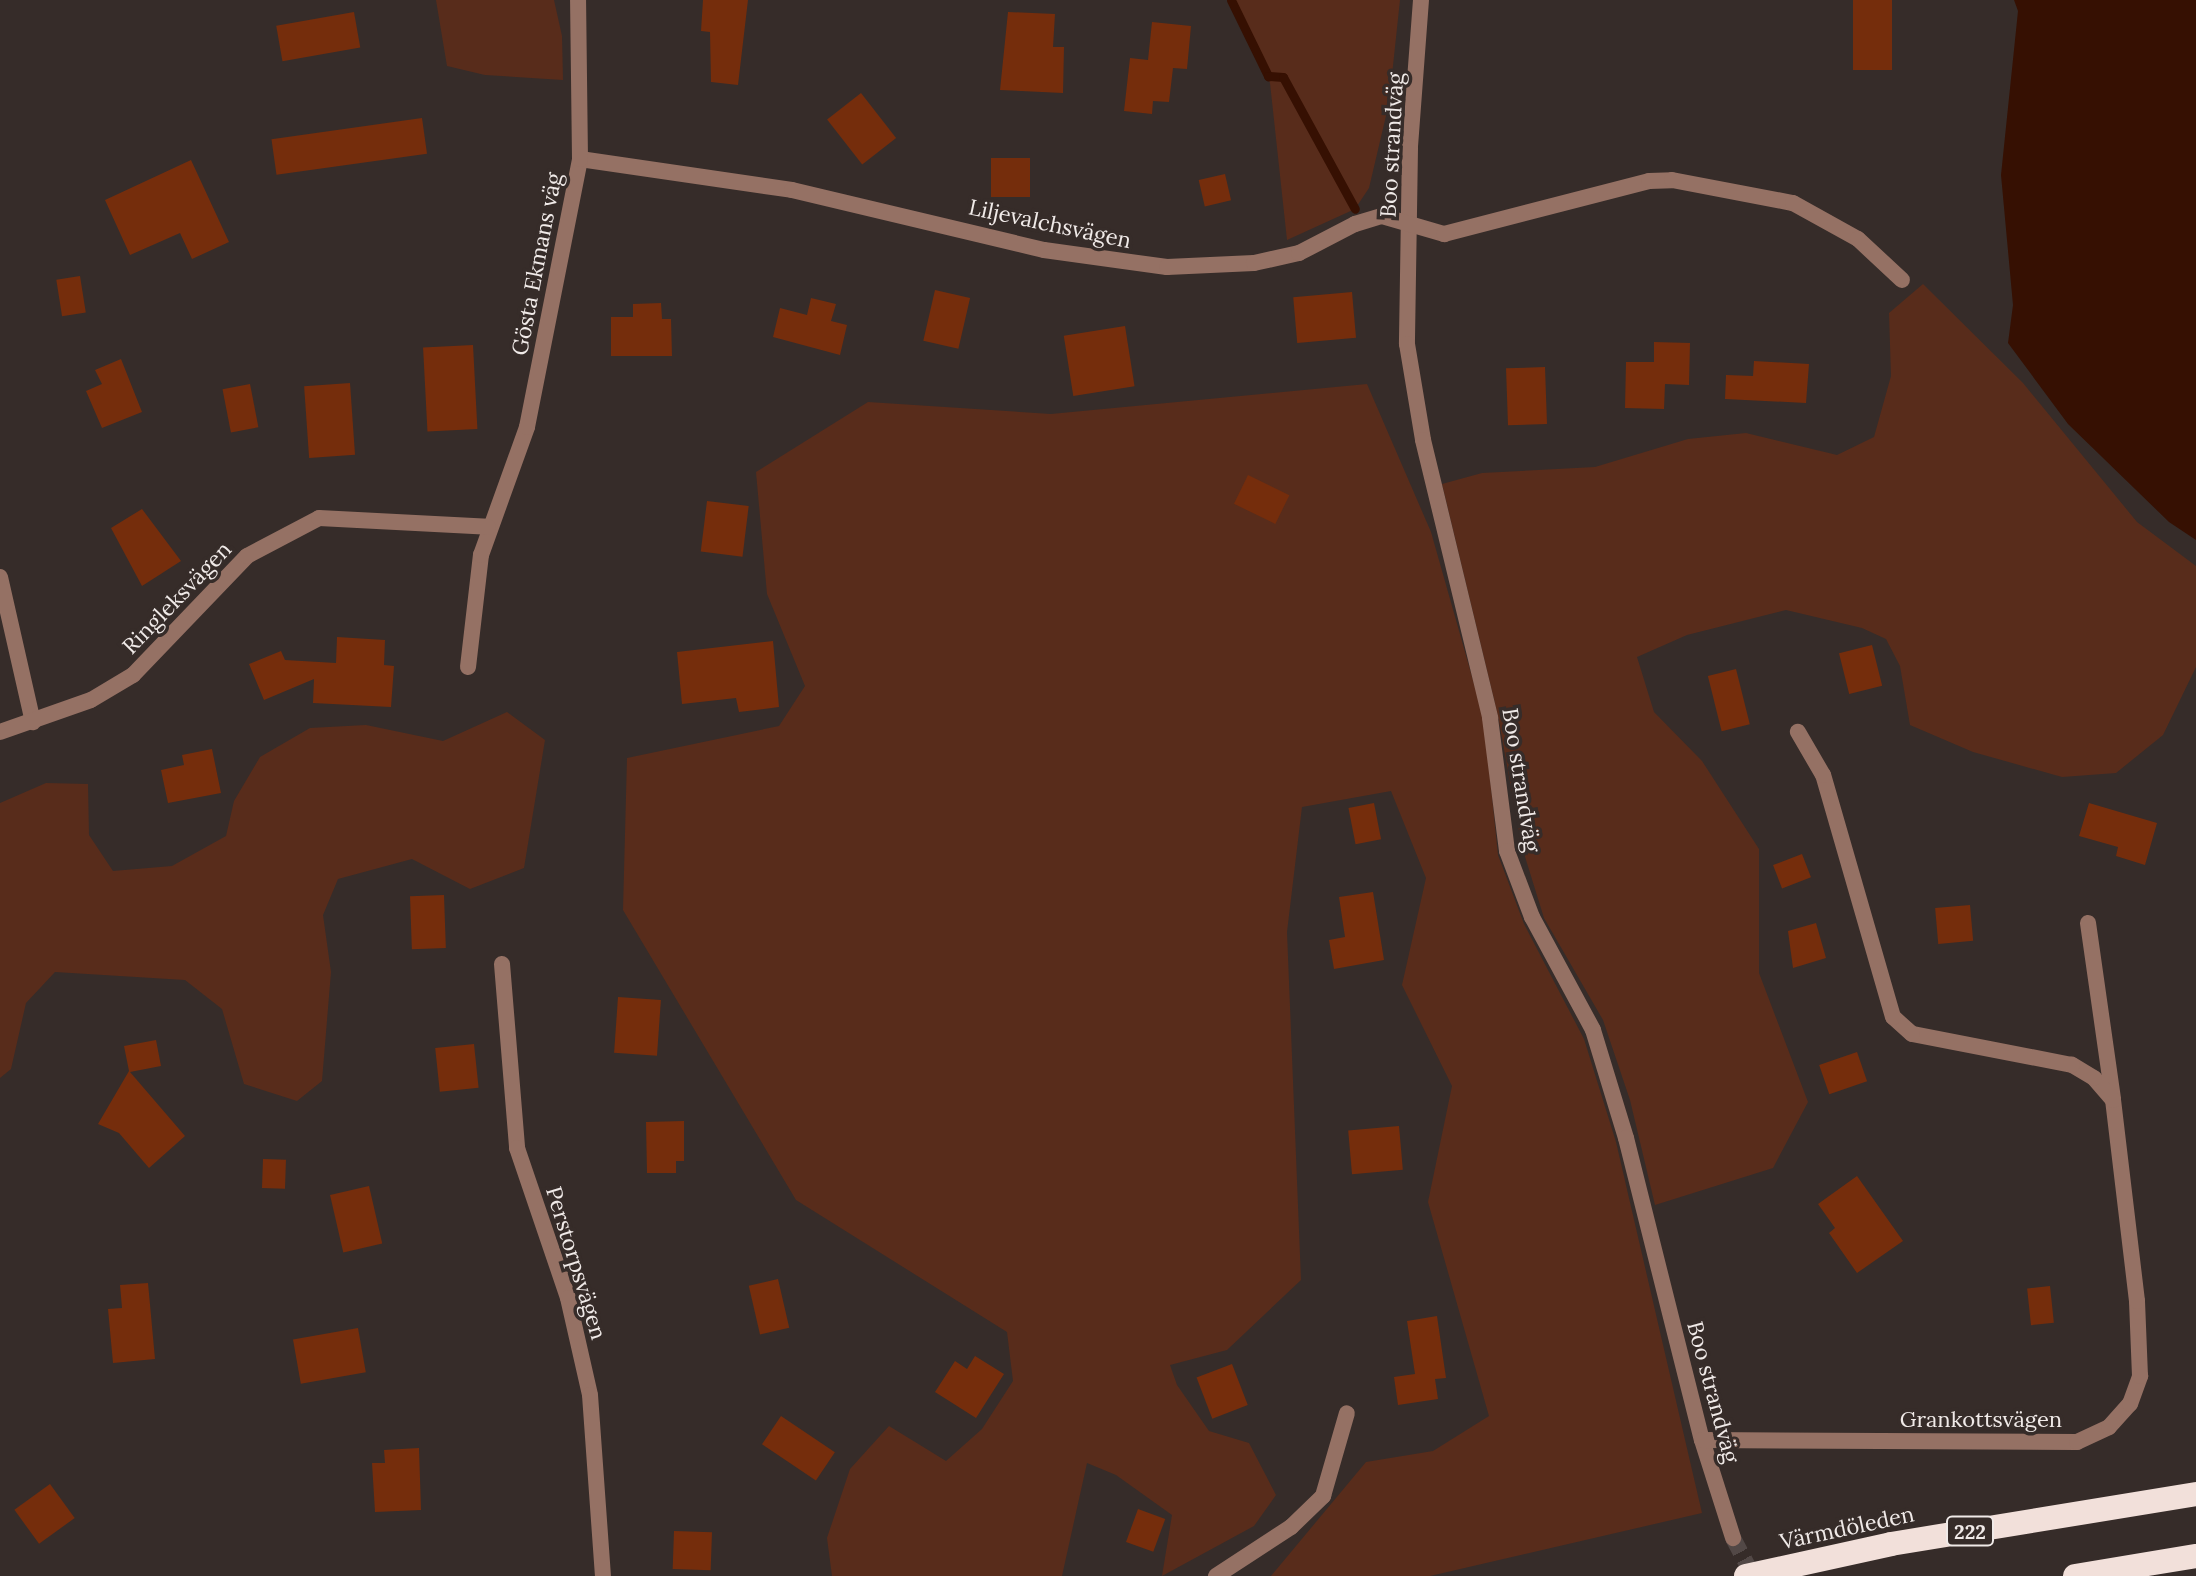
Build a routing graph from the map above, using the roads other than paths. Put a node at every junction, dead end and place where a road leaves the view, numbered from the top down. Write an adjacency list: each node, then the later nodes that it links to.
1 (578, 0): 3 (street, Gösta Ekmans väg)
2 (1421, 0): 4 (street, Boo strandväg)
3 (580, 159): 4 (street, Liljevalchsvägen); 6 (street, Gösta Ekmans väg)
4 (1409, 222): 5 (street, Liljevalchsvägen); 16 (street, Boo strandväg)
5 (1902, 280)
6 (488, 527): 8 (street); 9 (street, Ringleksvägen)
7 (0, 577): 9 (street)
8 (468, 667)
9 (33, 722): 10 (street, Ringleksvägen)
10 (0, 732)
11 (1798, 732): 14 (street)
12 (2088, 923): 14 (street, Grankottsvägen)
13 (502, 964): 20 (street, Perstorpsvägen)
14 (2113, 1100): 16 (street, Grankottsvägen)
15 (1347, 1413): 21 (street)
16 (1702, 1440): 18 (street, Boo strandväg)
17 (2196, 1494): 22 (highway, Värmdöleden / 222)
18 (1733, 1538)
19 (2196, 1556): 23 (highway)
20 (603, 1576)
21 (1216, 1576)
22 (1746, 1576)
23 (2075, 1576)

